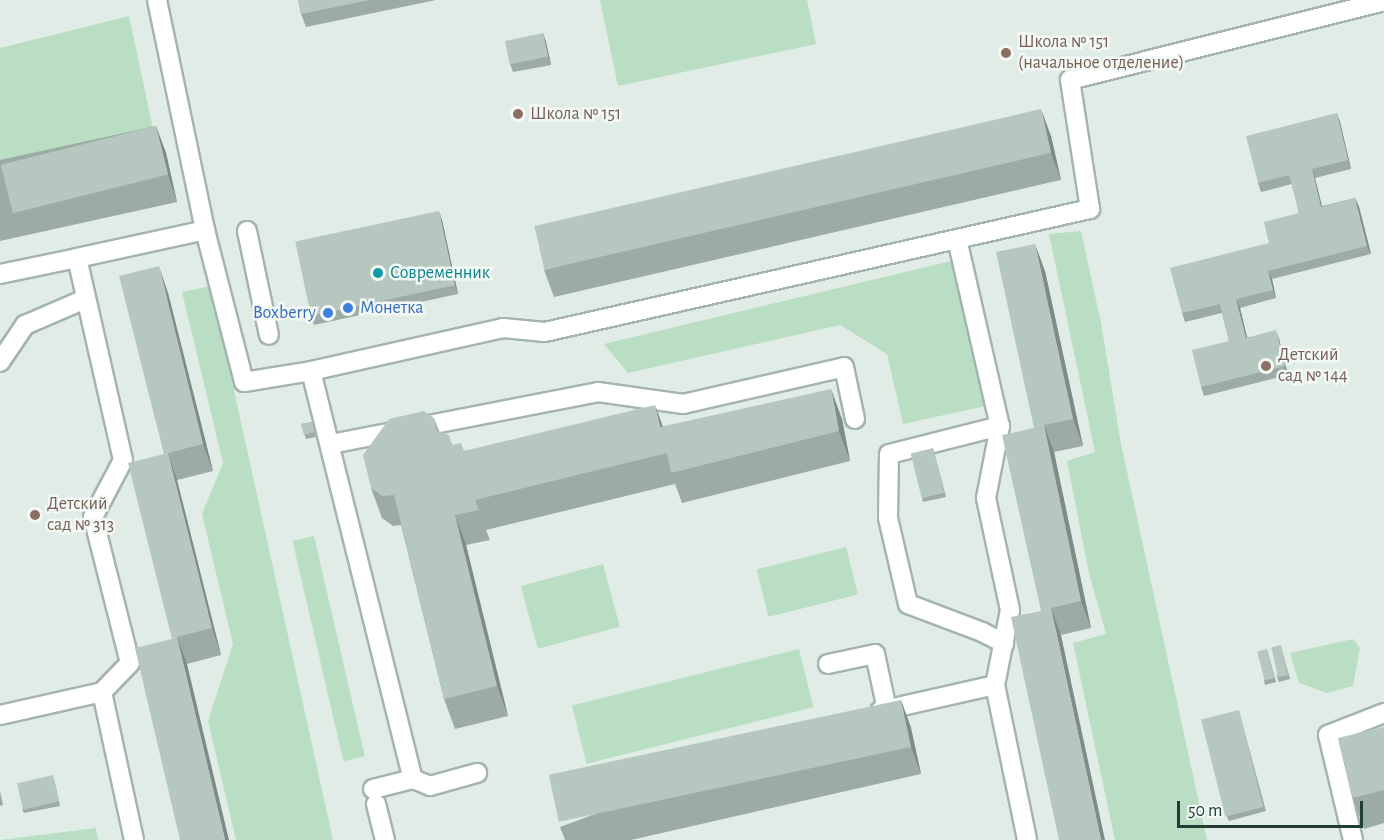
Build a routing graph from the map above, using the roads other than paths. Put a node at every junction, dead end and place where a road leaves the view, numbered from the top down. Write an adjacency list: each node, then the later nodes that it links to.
1 (157, 0): 3 (street)
2 (1384, 1): 5 (street)
3 (206, 230): 6 (street); 11 (street)
4 (247, 231): 9 (street)
5 (957, 239): 11 (street); 13 (street)
6 (77, 258): 7 (street); 8 (street)
7 (0, 274)
8 (85, 299): 10 (street); 18 (street)
9 (269, 335)
10 (0, 362)
11 (311, 371): 14 (street)
12 (855, 419): 14 (street)
13 (1000, 426): 15 (street); 15 (street)
14 (331, 444): 24 (street)
15 (1004, 643): 17 (street)
16 (828, 664): 19 (street)
17 (995, 685): 19 (street); 27 (street)
18 (102, 692): 21 (street); 25 (street)
19 (887, 710): 22 (street)
20 (1384, 713): 28 (street)
21 (0, 715)
22 (864, 715)
23 (477, 773): 24 (street)
24 (413, 779): 26 (street)
25 (134, 840)
26 (385, 840)
27 (1027, 840)
28 (1353, 840)

